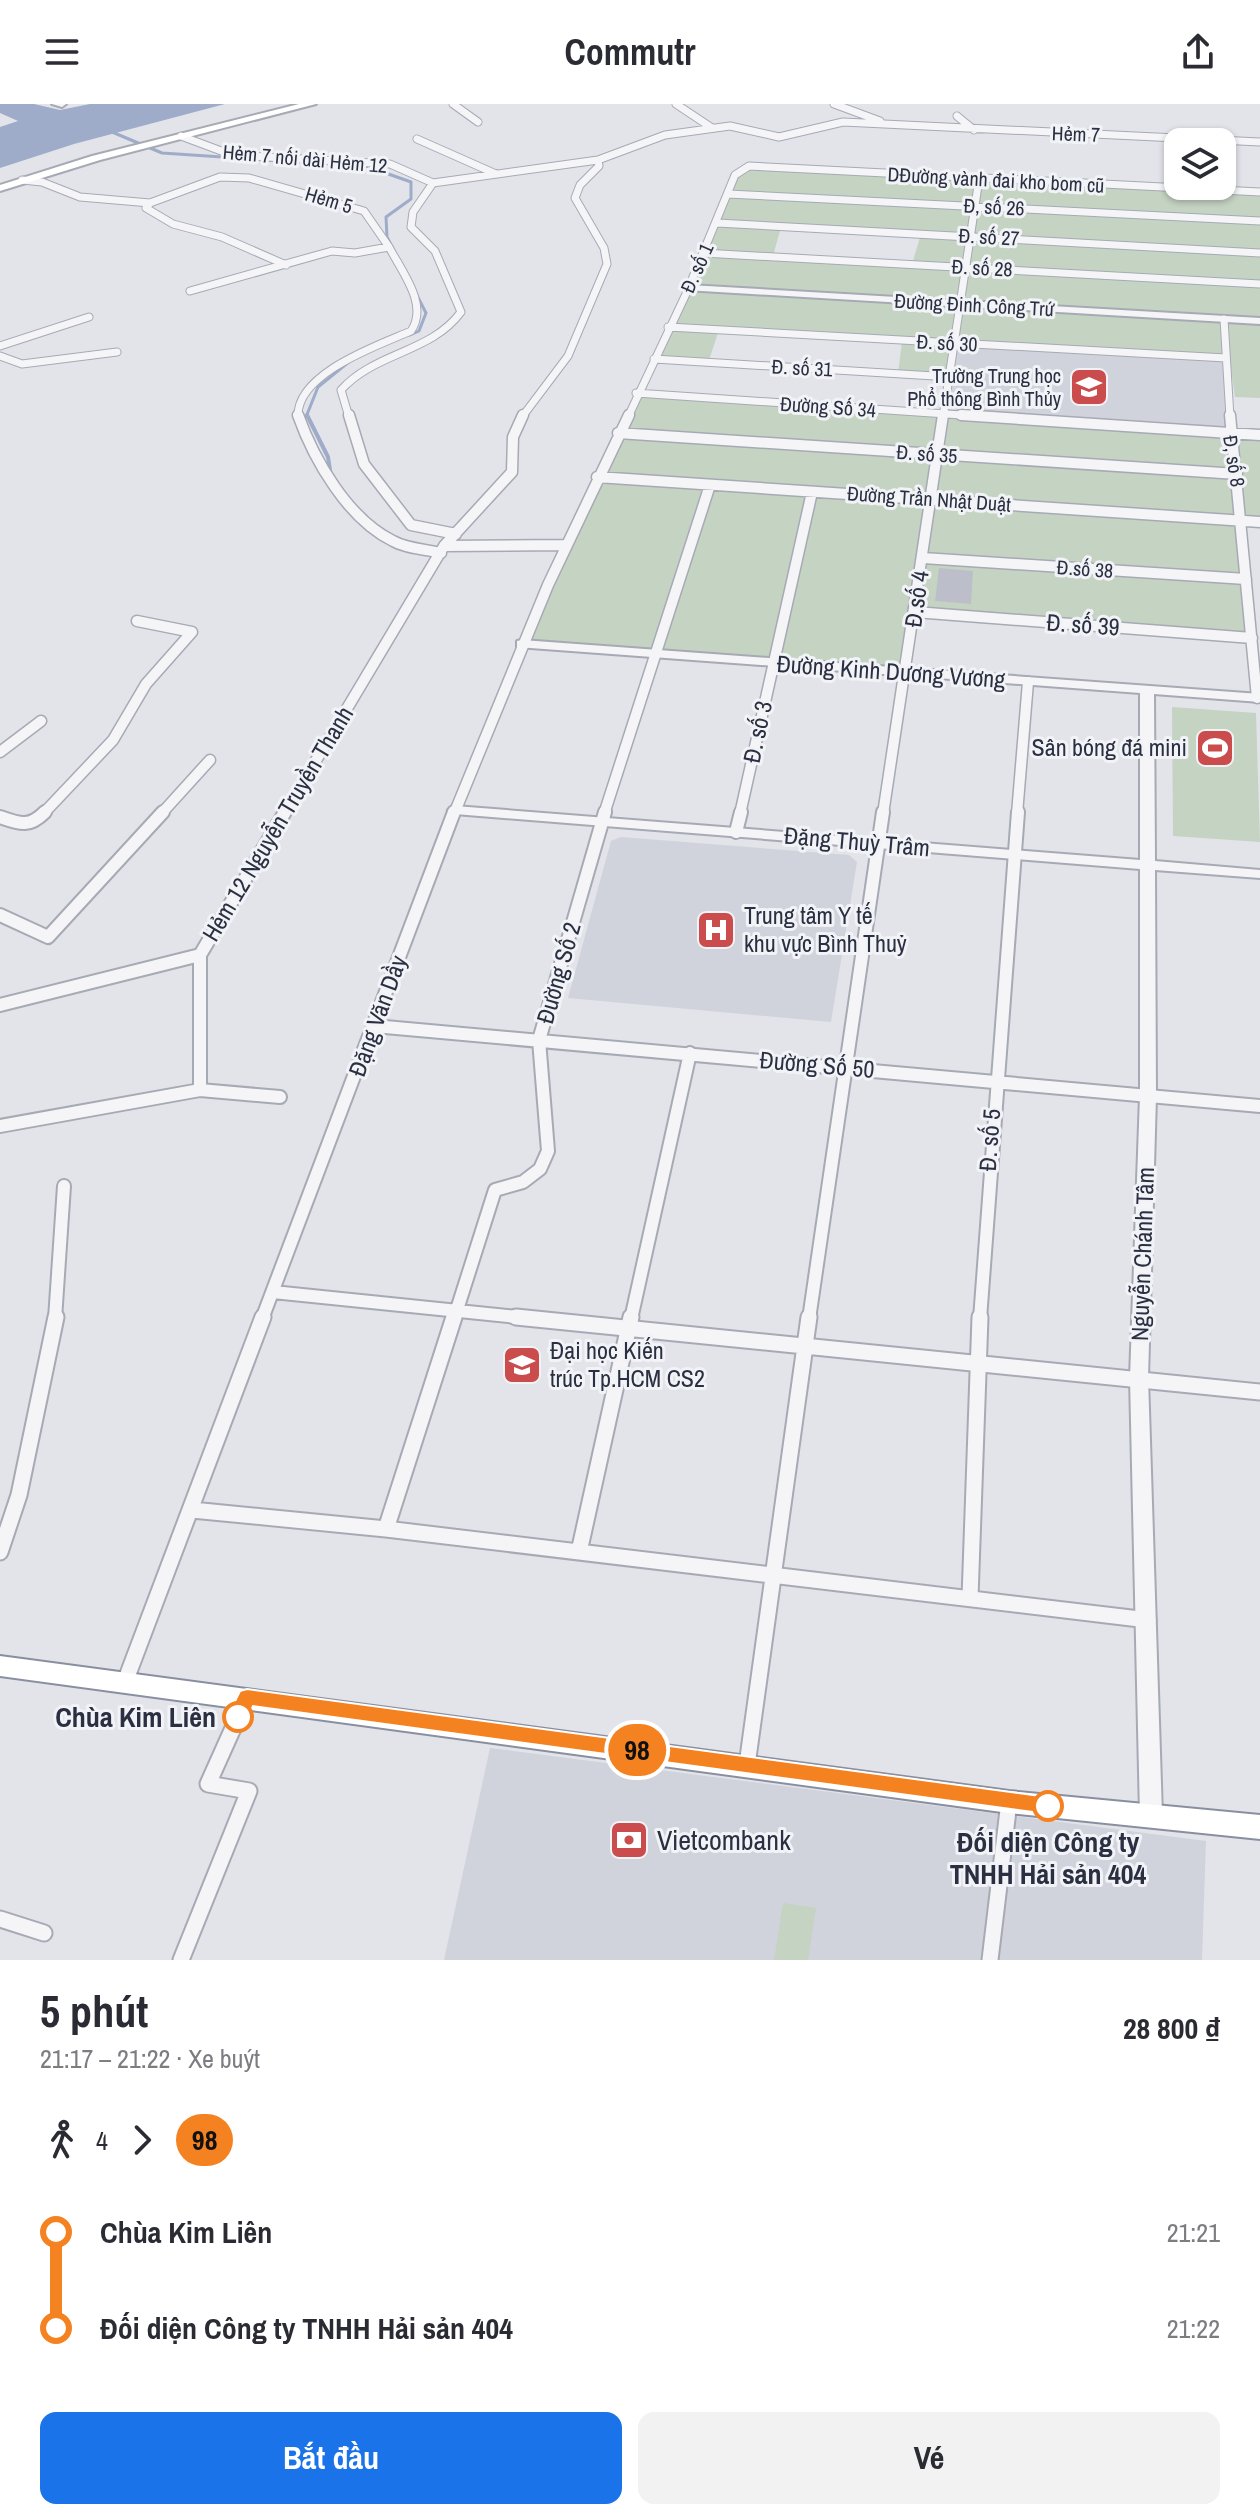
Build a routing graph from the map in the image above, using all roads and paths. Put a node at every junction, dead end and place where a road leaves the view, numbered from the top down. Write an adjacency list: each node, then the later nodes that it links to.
1 (311, 104): 10 (main road)
2 (453, 104): 6 (street)
3 (676, 104): 8 (street)
4 (834, 104): 7 (street, Hẻm 7)
5 (957, 116): 9 (street)
6 (478, 122)
7 (892, 125): 8 (street, Hẻm 7); 9 (street, Hẻm 7)
8 (712, 128): 13 (street, Hẻm 7)
9 (974, 130): 12 (street, Hẻm 7)
10 (181, 136): 18 (main road); 19 (street, Hẻm 7 nối dài Hẻm 12)
11 (417, 139): 15 (street)
12 (1260, 142)
13 (598, 160): 15 (street); 62 (street)
14 (840, 171): 16 (street, DĐường vành đai kho bom cũ); 17 (street, DĐường vành đai kho bom cũ); 21 (street)
15 (496, 174): 19 (street)
16 (735, 175): 23 (street, Đ. số 1)
17 (979, 179): 21 (street, DĐường vành đai kho bom cũ); 25 (street, Đ.số 4)
18 (22, 180): 20 (main road); 24 (street, Hẻm 5)
19 (433, 183): 62 (street)
20 (0, 188)
21 (1162, 189): 22 (street, DĐường vành đai kho bom cũ)
22 (1260, 192)
23 (728, 194): 25 (street, Đ, số 26); 27 (street, Đ. số 1)
24 (150, 203): 29 (street, Hẻm 5); 32 (street)
25 (975, 206): 26 (street, Đ, số 26); 28 (street, Đ.số 4)
26 (1260, 221)
27 (717, 223): 28 (street, Đ. số 27); 30 (street, Đ. số 1)
28 (971, 236): 31 (street, Đ. số 27); 33 (street, Đ.số 4)
29 (389, 247): 32 (street, Hẻm 5); 64 (street)
30 (703, 253): 33 (street, Đ. số 28); 35 (street, Đ. số 1)
31 (1260, 253)
32 (286, 265): 36 (street, Hẻm 5)
33 (966, 267): 34 (street, Đ. số 28); 37 (street, Đ.số 4)
34 (1260, 284)
35 (689, 288): 37 (street, Đường Đinh Công Trứ); 41 (street, Đ. số 1)
36 (190, 291)
37 (961, 304): 39 (street, Đường Đinh Công Trứ); 42 (street, Đ.số 4)
38 (89, 317): 43 (street)
39 (1224, 319): 40 (street, Đường Đinh Công Trứ); 46 (street, Đ, số 8)
40 (1260, 321)
41 (668, 327): 42 (street, Đ. số 30); 47 (street, Đ. số 1)
42 (955, 343): 46 (street, Đ. số 30); 48 (street, Đ.số 4)
43 (0, 346)
44 (117, 352): 45 (street)
45 (0, 356)
46 (1226, 358): 52 (street, Đ, số 8)
47 (654, 359): 48 (street, Đ. số 31); 49 (street, Đặng Văn Dầy)
48 (951, 377): 50 (street, Đ.số 4)
49 (636, 393): 50 (street, Đường Số 34); 51 (street, Đặng Văn Dầy)
50 (944, 415): 52 (street, Đường Số 34); 54 (street, Đ.số 4)
51 (618, 433): 54 (street, Đ. số 35); 56 (street, Đặng Văn Dầy)
52 (1229, 433): 53 (street, Đường Số 34); 55 (street, Đ, số 8)
53 (1260, 435)
54 (938, 454): 55 (street, Đ. số 35); 59 (street, Đ.số 4)
55 (1237, 474): 60 (street, Đ, số 8)
56 (597, 477): 57 (street, Đường Trần Nhật Duật); 63 (street, Đặng Văn Dầy)
57 (710, 485): 58 (street, Đường Trần Nhật Duật); 71 (street, Đường Số 2)
58 (812, 492): 59 (street, Đường Trần Nhật Duật); 72 (street, Đ. số 3)
59 (932, 500): 60 (street, Đường Trần Nhật Duật); 65 (street, Đ.số 4)
60 (1242, 520): 61 (street, Đường Trần Nhật Duật); 66 (street, Đ, số 8)
61 (1260, 522)
62 (456, 534): 64 (street)
63 (564, 545): 64 (street); 70 (street, Đặng Văn Dầy)
64 (442, 550): 89 (street, Hẻm 12 Nguyễn Truyền Thanh)
65 (923, 558): 66 (street, Đ.số 38); 67 (street, Đ.số 4)
66 (1246, 579): 69 (street, Đ, số 8)
67 (915, 612): 69 (street, Đ. số 39); 73 (street, Đ.số 4)
68 (137, 621): 81 (street)
69 (1252, 638): 76 (street, Đ, số 8)
70 (522, 644): 71 (street, Đường Kinh Dương Vương); 80 (street, Đặng Văn Dầy)
71 (656, 654): 72 (street, Đường Kinh Dương Vương); 82 (street, Đường Số 2)
72 (773, 664): 73 (street, Đường Kinh Dương Vương); 83 (street, Đ. số 3)
73 (906, 675): 74 (street, Đường Kinh Dương Vương); 84 (street, Đ.số 4)
74 (1028, 682): 75 (street, Đường Kinh Dương Vương); 85 (street, Đ. số 5)
75 (1147, 692): 76 (street, Đường Kinh Dương Vương); 86 (street, Nguyễn Chánh Tâm)
76 (1258, 698)
77 (41, 721): 78 (street)
78 (0, 752)
79 (210, 760): 88 (street)
80 (455, 810): 82 (street, Đặng Thuỳ Trâm); 91 (street, Đặng Văn Dầy)
81 (0, 817)
82 (602, 821): 83 (street, Đặng Thuỳ Trâm); 92 (street, Đường Số 2)
83 (736, 832): 84 (street, Đặng Thuỳ Trâm)
84 (879, 844): 85 (street, Đặng Thuỳ Trâm); 94 (street, Đ.số 4)
85 (1013, 855): 86 (street, Đặng Thuỳ Trâm); 95 (street, Đ. số 5)
86 (1149, 866): 87 (street, Đặng Thuỳ Trâm); 97 (street, Nguyễn Chánh Tâm)
87 (1260, 874)
88 (0, 915)
89 (200, 955): 90 (street); 96 (street, Hẻm 12 Nguyễn Truyền Thanh)
90 (0, 1005)
91 (374, 1026): 92 (street, Đường Số 50); 102 (street, Đặng Văn Dầy)
92 (539, 1040): 93 (street, Đường Số 50); 103 (street, Đường Số 2)
93 (690, 1053): 94 (street, Đường Số 50); 104 (street)
94 (844, 1067): 95 (street, Đường Số 50); 105 (street, Đ.số 4)
95 (994, 1082): 97 (street, Đường Số 50); 106 (street, Đ. số 5)
96 (200, 1090): 98 (street); 100 (street)
97 (1148, 1096): 99 (street, Đường Số 50); 107 (street, Nguyễn Chánh Tâm)
98 (280, 1097)
99 (1260, 1106)
100 (0, 1126)
101 (64, 1186): 111 (street)
102 (273, 1292): 103 (street); 109 (street, Đặng Văn Dầy)
103 (455, 1309): 104 (street); 110 (street, Đường Số 2)
104 (629, 1326): 105 (street); 112 (street)
105 (808, 1345): 106 (street); 113 (street, Đ.số 4)
106 (976, 1362): 107 (street); 114 (street, Đ. số 5)
107 (1139, 1378): 108 (street); 115 (street, Nguyễn Chánh Tâm)
108 (1260, 1392)
109 (192, 1510): 110 (street); 117 (street, Đặng Văn Dầy)
110 (386, 1529): 112 (street)
111 (0, 1552)
112 (579, 1552): 113 (street)
113 (773, 1574): 114 (street); 119 (street, Đ.số 4)
114 (970, 1598): 115 (street)
115 (1148, 1620): 121 (street, Nguyễn Chánh Tâm)
116 (1, 1669): 117 (highway)
117 (125, 1682): 118 (highway)
118 (247, 1697): 119 (highway); 125 (street)
119 (747, 1765): 120 (highway)
120 (1009, 1802): 121 (highway); 126 (street)
121 (1151, 1815): 122 (highway)
122 (1260, 1827)
123 (0, 1919): 124 (street)
124 (44, 1933)
125 (181, 1960)
126 (990, 1960)

